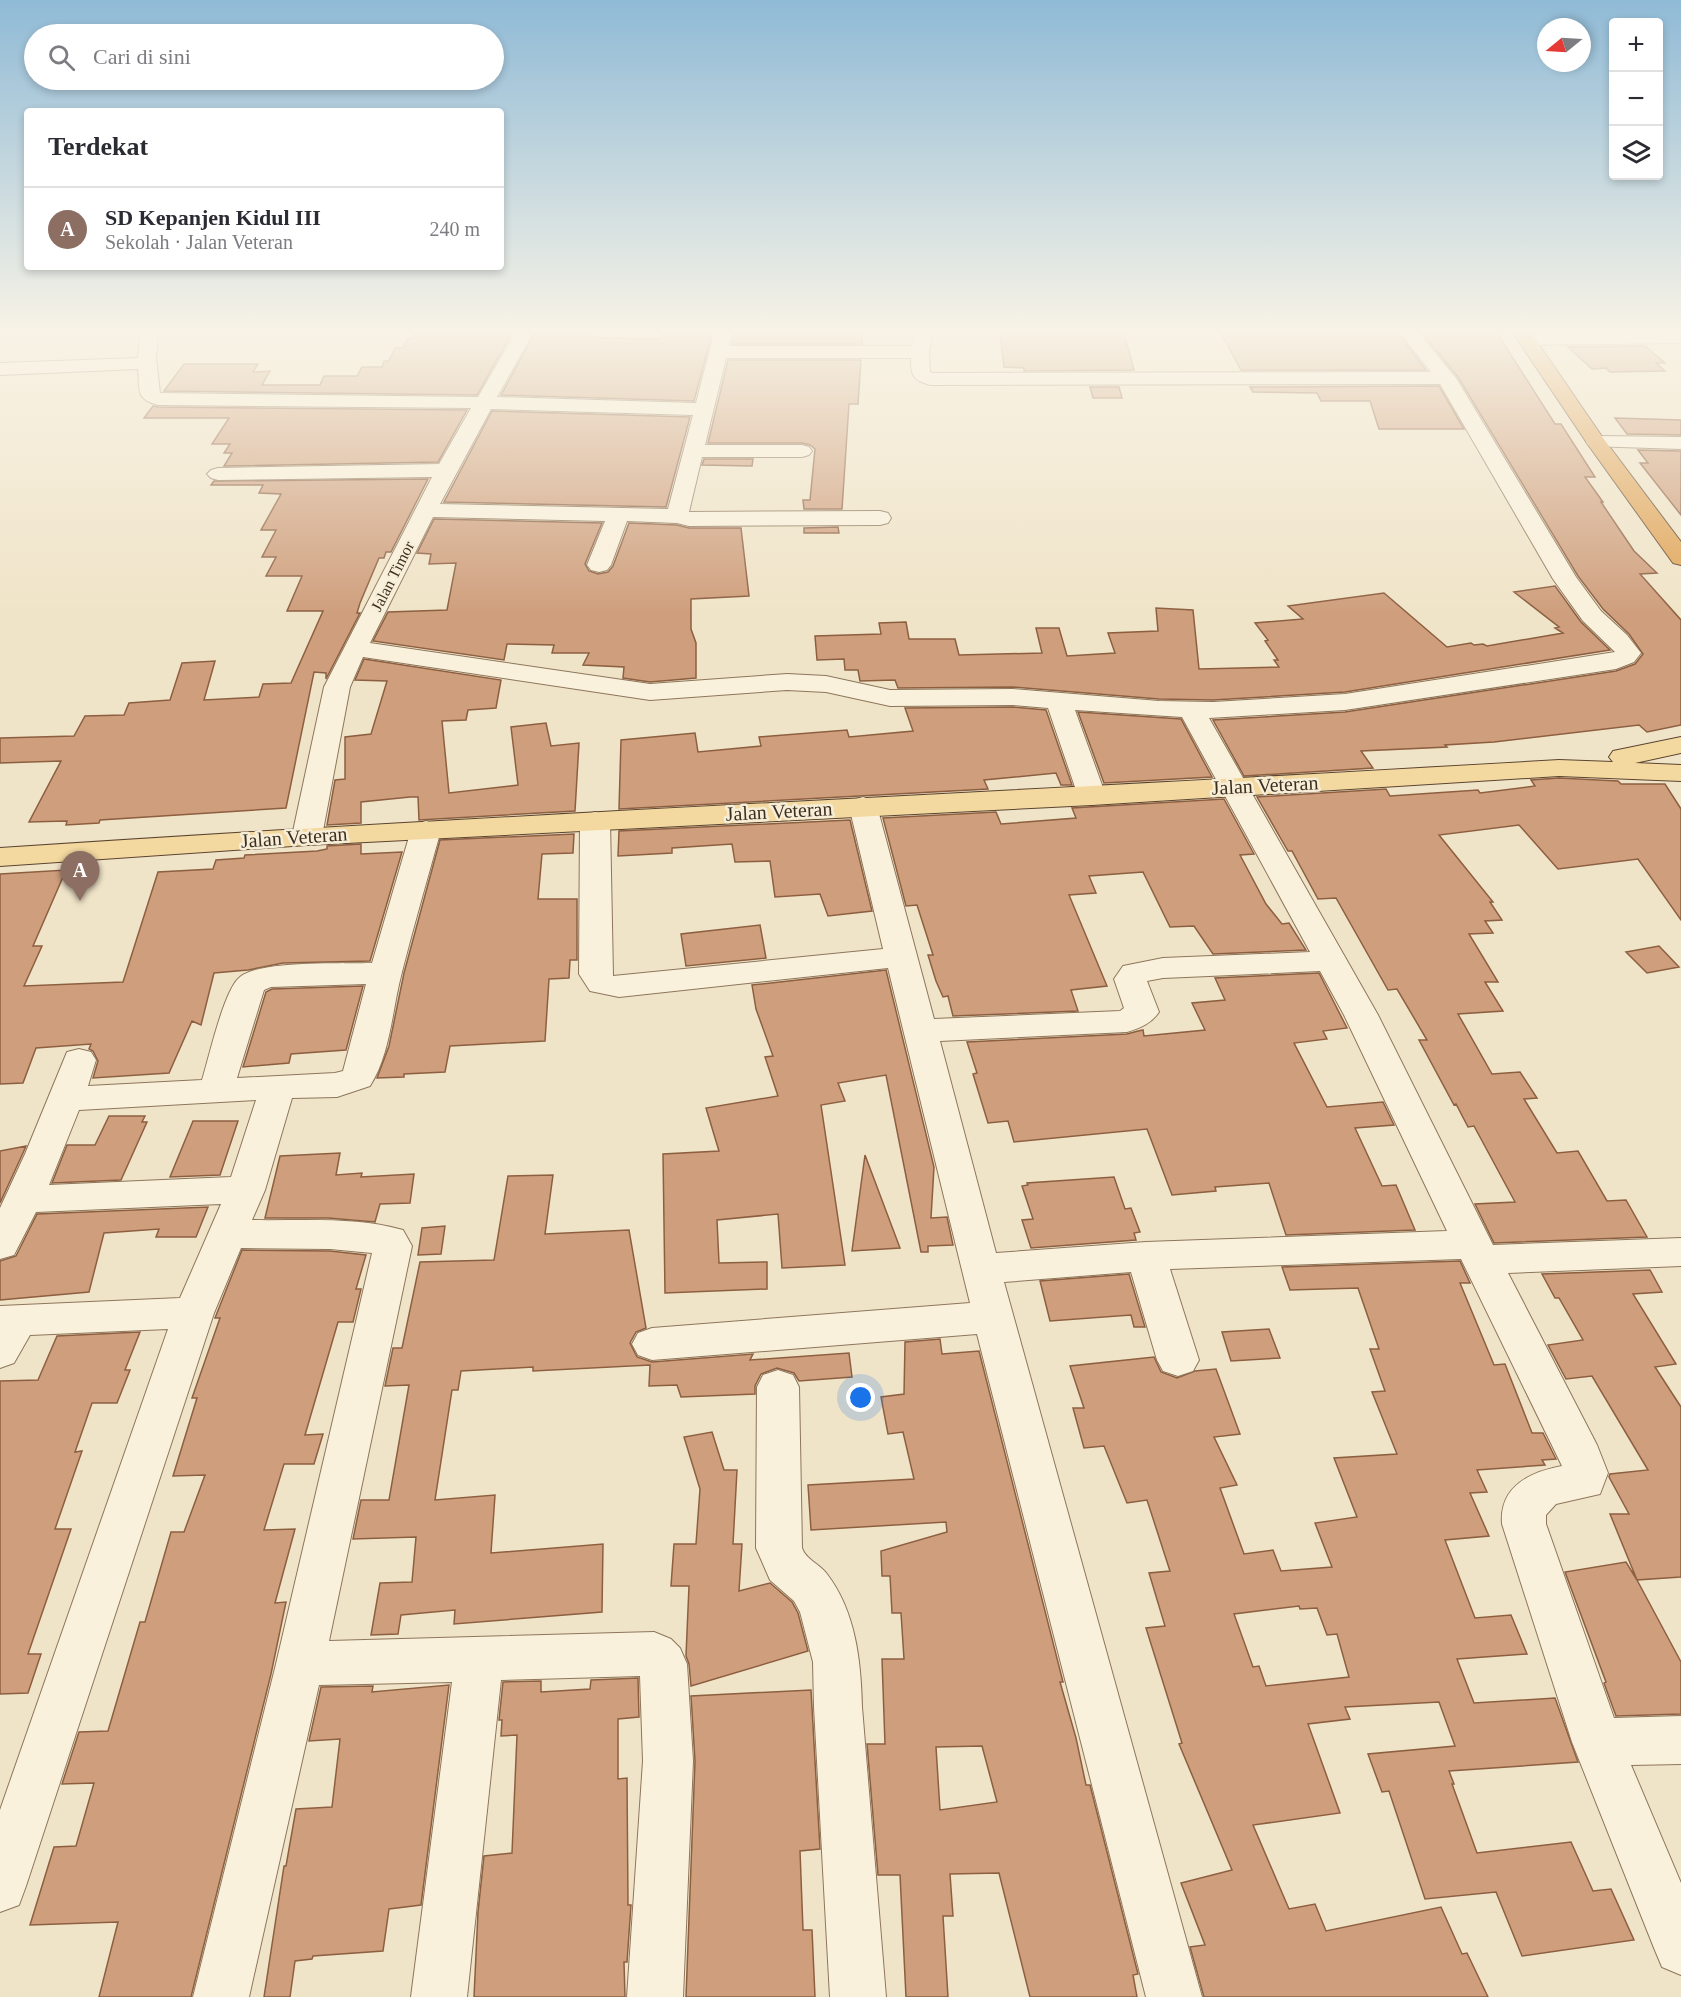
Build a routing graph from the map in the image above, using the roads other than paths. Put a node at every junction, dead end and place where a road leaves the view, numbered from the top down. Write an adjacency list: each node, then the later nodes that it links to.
1 (472, 426): 9 (street, Jalan Timor)
2 (699, 426): 7 (street)
3 (1474, 426): 19 (street)
4 (1585, 426): 5 (highway)
5 (1596, 442): 6 (street); 15 (highway)
6 (1681, 443)
7 (693, 451): 8 (street); 13 (street)
8 (802, 451)
9 (446, 470): 10 (street); 11 (street, Jalan Timor)
10 (218, 474)
11 (426, 510): 12 (street); 17 (street, Jalan Timor)
12 (618, 516): 13 (street); 16 (street)
13 (677, 516): 14 (street)
14 (880, 518)
15 (1678, 549)
16 (599, 565)
17 (352, 657): 18 (street); 28 (street, Jalan Timor)
18 (1060, 705): 19 (street); 24 (street)
19 (1194, 715): 23 (street)
20 (1681, 745): 21 (main road, Jalan Veteran)
21 (1559, 768): 22 (main road, Jalan Veteran); 23 (main road, Jalan Veteran)
22 (1681, 773)
23 (1232, 786): 24 (main road, Jalan Veteran); 31 (street)
24 (1092, 796): 25 (main road, Jalan Veteran)
25 (863, 806): 26 (main road, Jalan Veteran); 30 (street)
26 (595, 821): 27 (main road, Jalan Veteran); 30 (street)
27 (426, 830): 28 (main road, Jalan Veteran); 32 (street)
28 (307, 836): 29 (main road, Jalan Veteran)
29 (0, 857)
30 (901, 957): 33 (street)
31 (1330, 961): 33 (street); 42 (street)
32 (385, 972): 35 (street); 36 (street)
33 (919, 1031): 45 (street)
34 (79, 1060): 37 (street)
35 (278, 1087): 36 (street); 38 (street)
36 (216, 1091): 37 (street)
37 (66, 1099): 39 (street)
38 (246, 1190): 39 (street); 40 (street)
39 (25, 1199): 41 (street)
40 (227, 1234): 46 (street); 53 (street)
41 (0, 1245)
42 (1477, 1252): 43 (street); 44 (street); 55 (street)
43 (1681, 1252)
44 (1146, 1256): 45 (street); 50 (street)
45 (980, 1269): 47 (street)
46 (194, 1314): 48 (street); 56 (street)
47 (993, 1317): 49 (street); 62 (street)
48 (6, 1331)
49 (652, 1344)
50 (1178, 1360)
51 (778, 1387): 61 (street)
52 (479, 1659): 53 (street); 59 (street); 60 (street)
53 (300, 1664): 58 (street)
54 (1681, 1740): 55 (street)
55 (1597, 1742): 57 (street)
56 (0, 1886)
57 (1681, 1948)
58 (221, 1997)
59 (439, 1997)
60 (656, 1997)
61 (858, 1997)
62 (1174, 1997)

